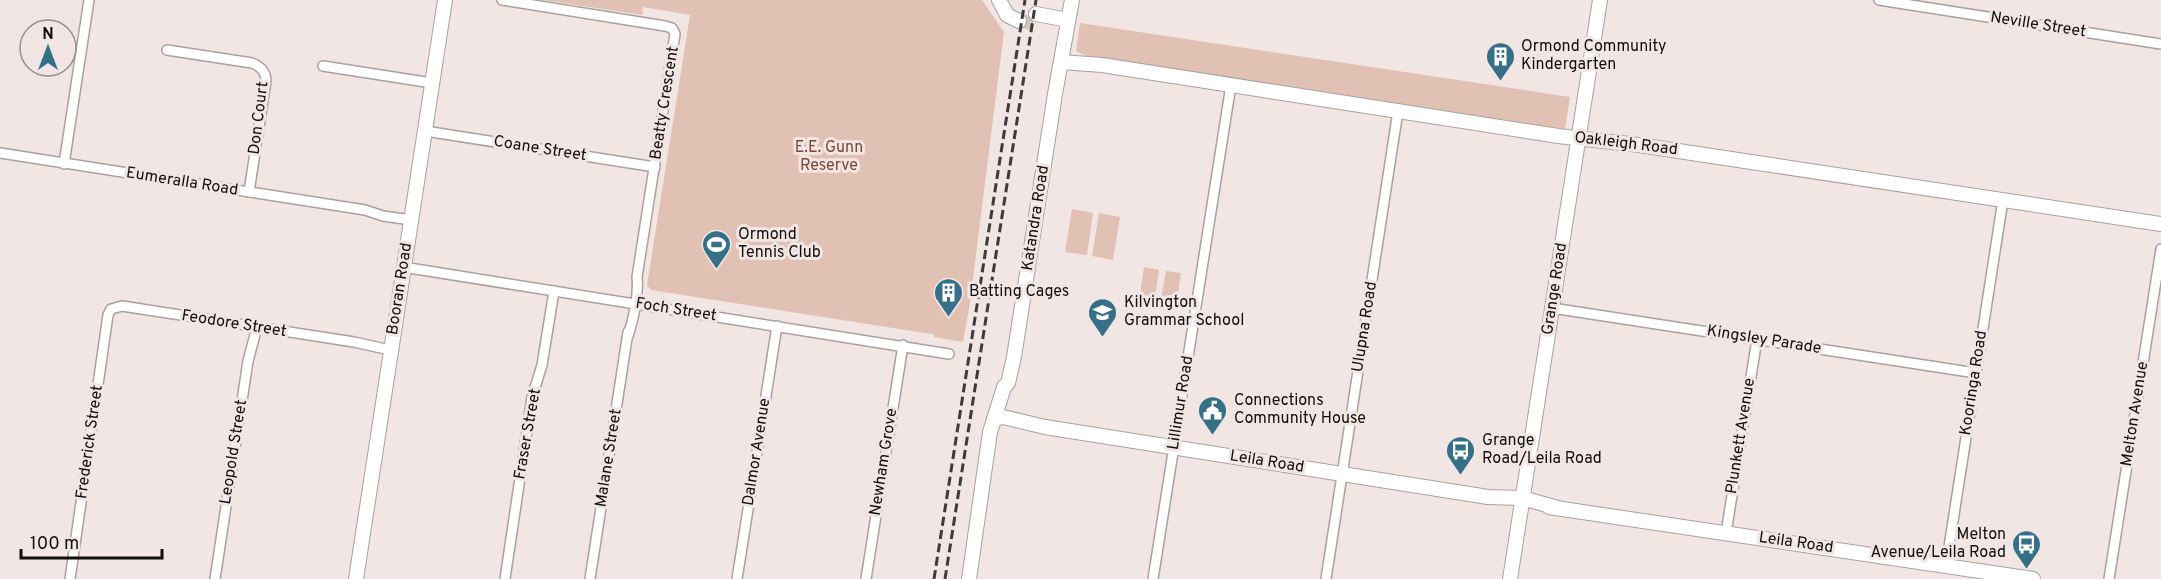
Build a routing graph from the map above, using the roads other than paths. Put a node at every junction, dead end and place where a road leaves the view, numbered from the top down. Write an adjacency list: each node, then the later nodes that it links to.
1 (89, 0): 21 (street)
2 (445, 0): 15 (street, Booran Road)
3 (502, 0): 22 (street, Beatty Crescent)
4 (999, 0): 5 (street)
5 (1006, 0)
6 (1072, 0): 10 (street, Katandra Road)
7 (1600, 0): 19 (street, Grange Road)
8 (1879, 0): 11 (street, Neville Street)
9 (1036, 19): 10 (street)
10 (1068, 24): 13 (street, Katandra Road)
11 (2161, 44)
12 (167, 50): 23 (street, Don Court)
13 (1061, 58): 16 (street, Oakleigh Road); 40 (street, Katandra Road)
14 (323, 66): 15 (street)
15 (432, 83): 18 (street, Booran Road)
16 (1231, 85): 17 (street, Oakleigh Road); 41 (street, Lillimur Road)
17 (1398, 111): 19 (street, Oakleigh Road); 42 (street, Ulupna Road)
18 (425, 131): 22 (street, Coane Street); 25 (street, Booran Road)
19 (1578, 138): 24 (street, Oakleigh Road); 32 (street, Grange Road)
20 (0, 153): 21 (street, Eumeralla Road)
21 (64, 164): 23 (street, Eumeralla Road)
22 (655, 167): 30 (street, Beatty Crescent)
23 (249, 192): 25 (street, Eumeralla Road)
24 (2003, 200): 26 (street, Oakleigh Road); 39 (street, Kooringa Road)
25 (411, 217): 28 (street, Booran Road)
26 (2161, 224)
27 (2161, 249): 58 (street, Melton Avenue)
28 (403, 267): 29 (street, Foch Street); 37 (street, Booran Road)
29 (554, 291): 30 (street, Foch Street); 49 (street, Fraser Street)
30 (633, 303): 33 (street, Foch Street); 50 (street, Malane Street)
31 (114, 308): 34 (street, Feodore Street); 46 (street, Frederick Street)
32 (1552, 308): 35 (street, Kingsley Parade); 43 (street, Grange Road)
33 (777, 326): 36 (street, Foch Street); 51 (street, Dalmor Avenue)
34 (253, 327): 37 (street, Feodore Street); 47 (street, Leopold Street)
35 (1756, 339): 39 (street, Kingsley Parade); 44 (street, Plunkett Avenue)
36 (903, 345): 38 (street, Foch Street); 52 (street, Newham Grove)
37 (391, 347): 48 (street, Booran Road)
38 (949, 354)
39 (1976, 373): 45 (street, Kooringa Road)
40 (999, 420): 41 (street, Leila Road); 53 (street, Katandra Road)
41 (1174, 448): 42 (street, Leila Road); 54 (street, Lillimur Road)
42 (1343, 474): 43 (street, Leila Road); 55 (street, Ulupna Road)
43 (1522, 502): 44 (street, Leila Road); 56 (street, Grange Road)
44 (1726, 533): 45 (street, Leila Road)
45 (1946, 566): 57 (street, Leila Road)
46 (70, 579)
47 (215, 579)
48 (356, 579)
49 (505, 579)
50 (590, 579)
51 (737, 579)
52 (866, 579)
53 (969, 579)
54 (1154, 579)
55 (1326, 579)
56 (1510, 579)
57 (2033, 579)
58 (2109, 579)

